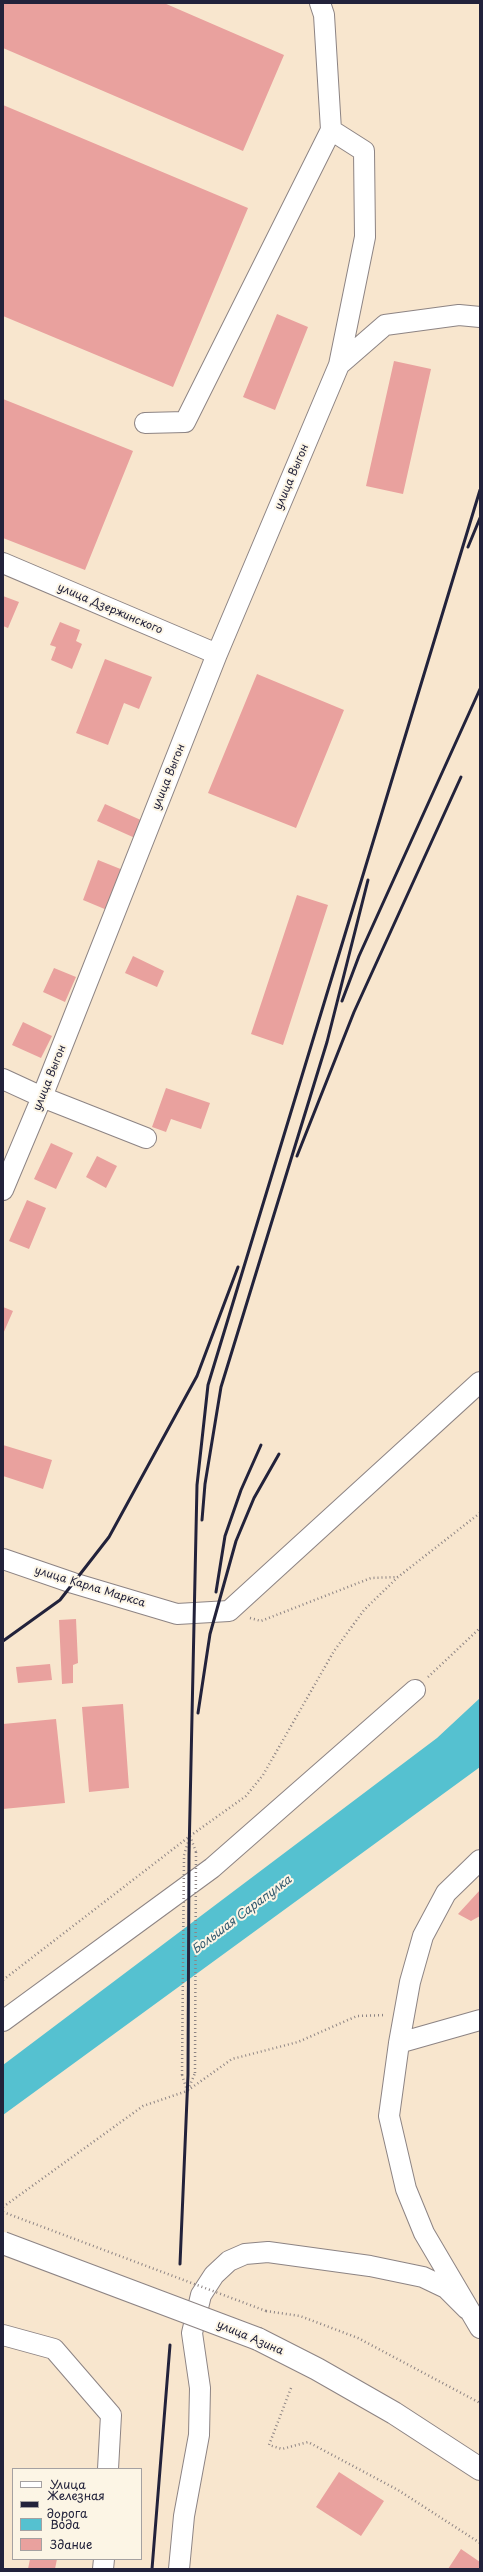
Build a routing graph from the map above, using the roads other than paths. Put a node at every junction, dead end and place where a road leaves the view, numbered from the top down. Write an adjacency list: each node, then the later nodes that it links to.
1 (320, 3): 2 (street)
2 (331, 130): 4 (street); 5 (street)
3 (480, 317): 4 (street)
4 (339, 365): 7 (street, улица Выгон)
5 (145, 423)
6 (3, 563): 7 (street, улица Дзержинского)
7 (217, 654): 9 (street, улица Выгон)
8 (3, 1079): 9 (street)
9 (42, 1097): 10 (street); 11 (street, улица Выгон)
10 (146, 1138)
11 (3, 1190)
12 (480, 1382): 13 (street, улица Карла Маркса)
13 (3, 1559)
14 (415, 1690): 17 (street)
15 (480, 1860): 18 (street)
16 (480, 2020): 18 (street)
17 (3, 2021)
18 (399, 2043): 20 (street)
19 (3, 2243): 24 (main road, улица Азина, bridge)
20 (467, 2309): 21 (street); 25 (street)
21 (480, 2328)
22 (3, 2335): 23 (street)
23 (108, 2468)
24 (480, 2469)
25 (179, 2569)

